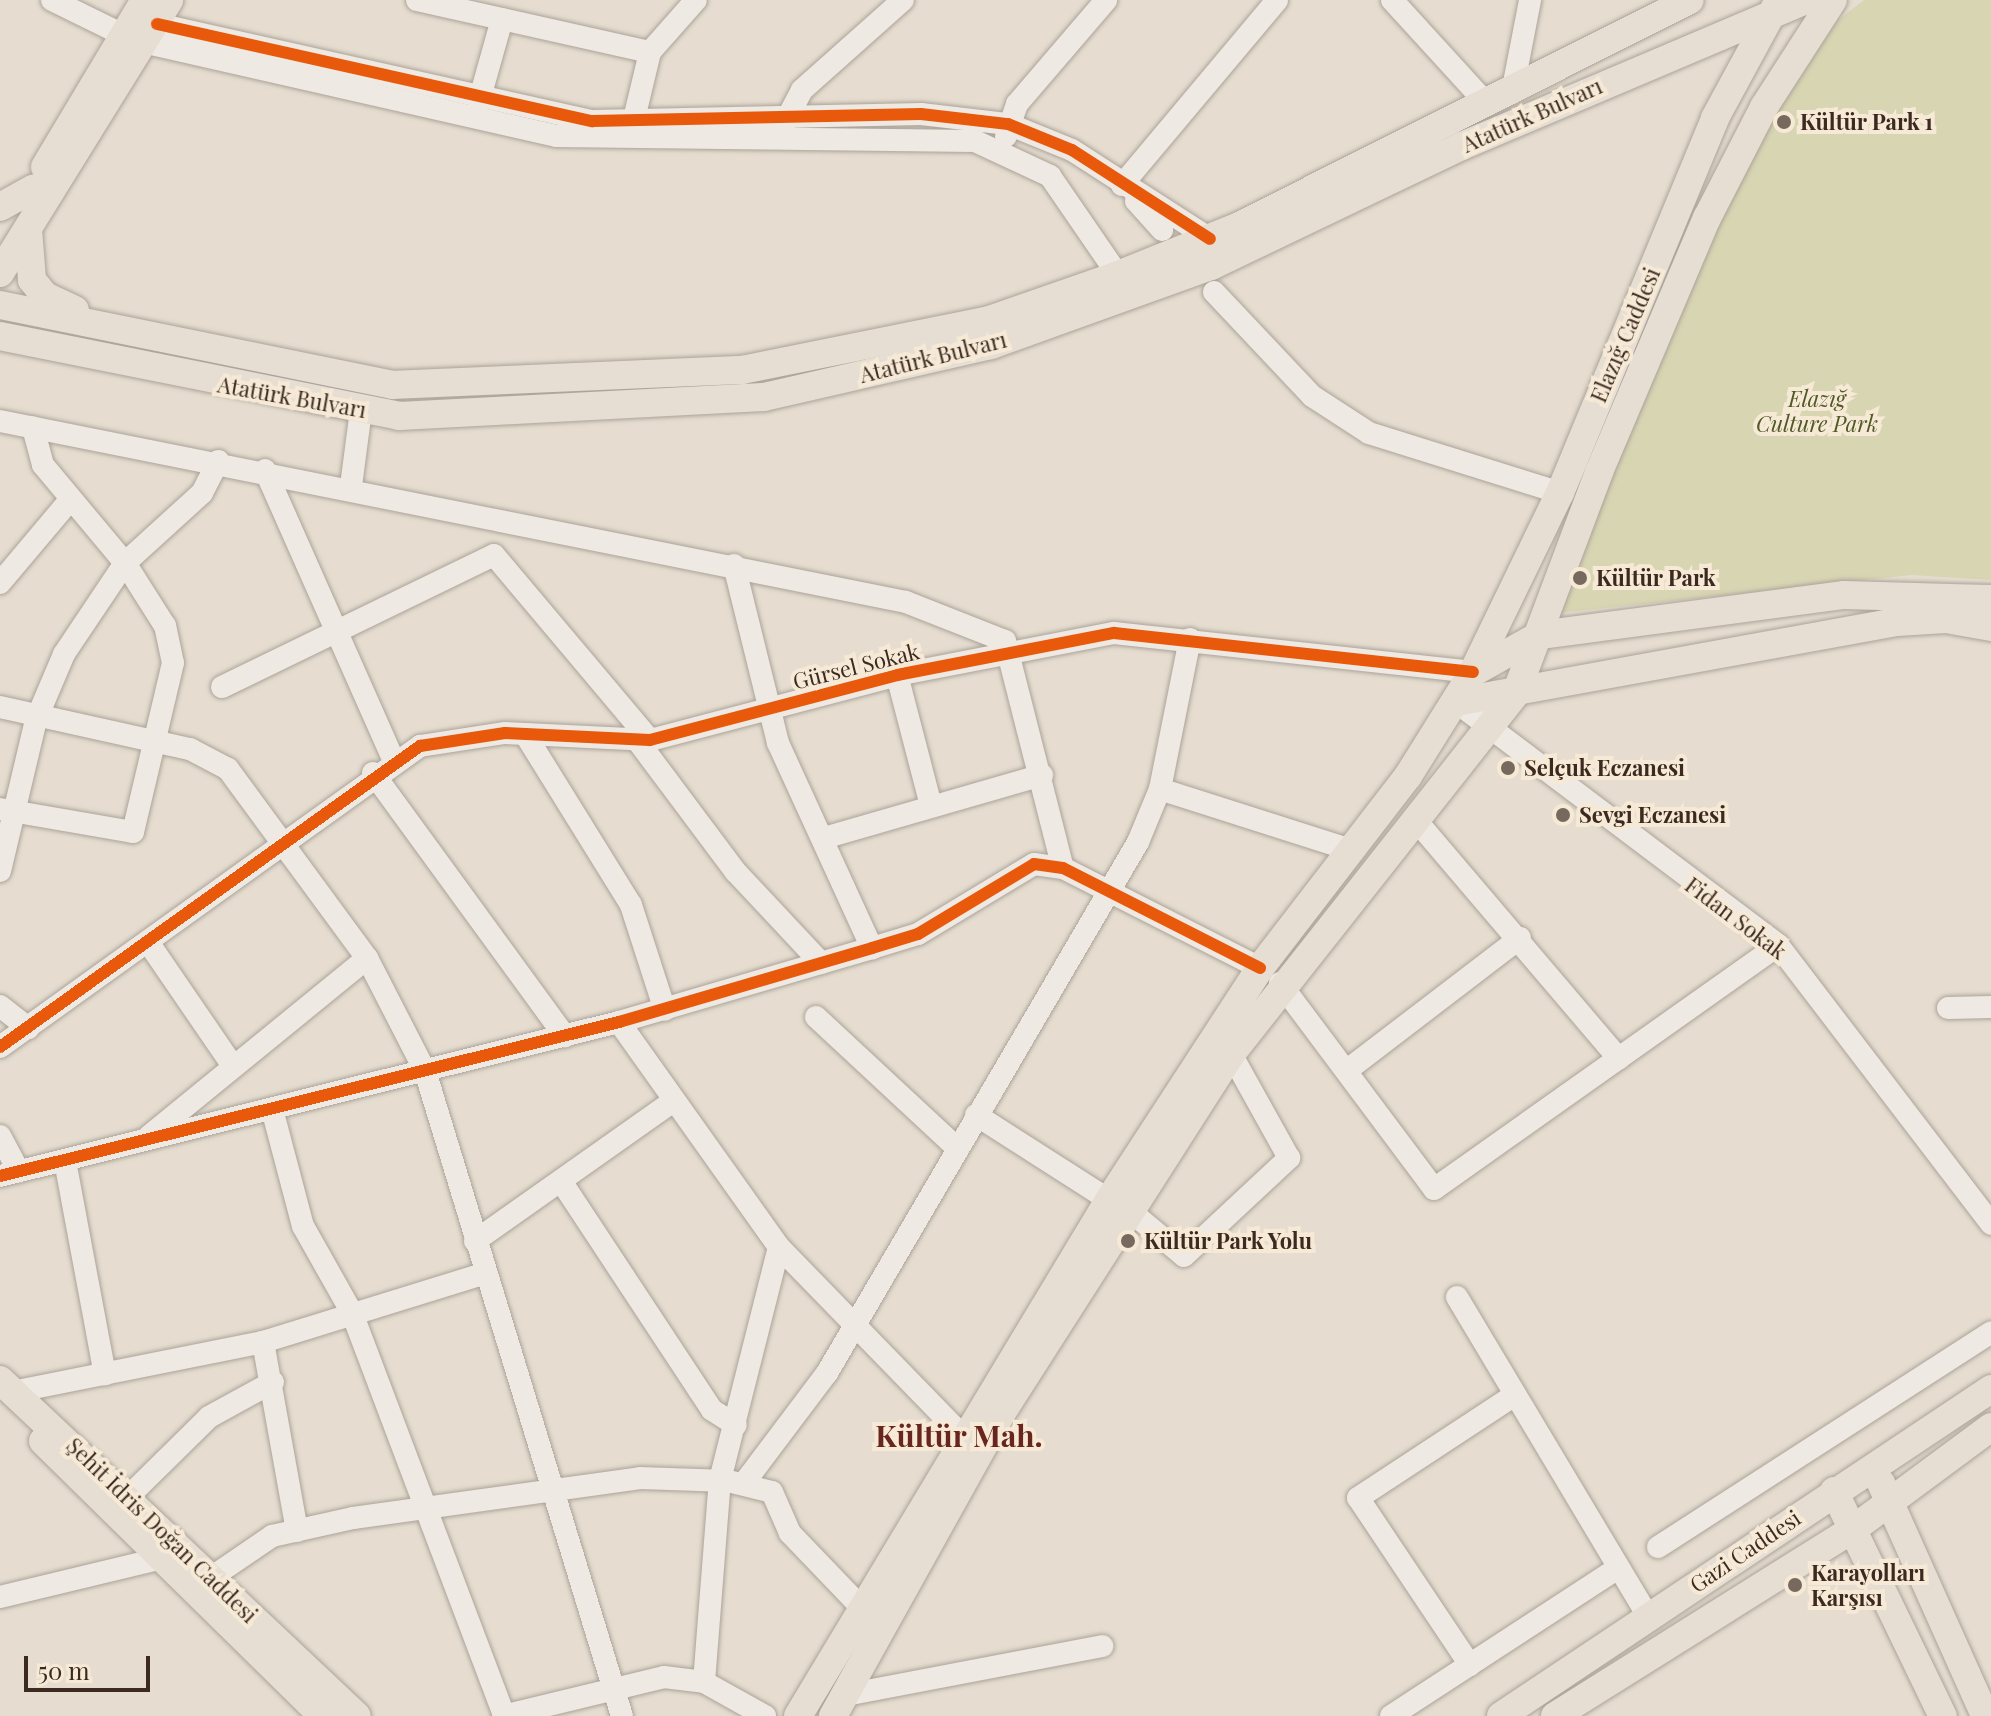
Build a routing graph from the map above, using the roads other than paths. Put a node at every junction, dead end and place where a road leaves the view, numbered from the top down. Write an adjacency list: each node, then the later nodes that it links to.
1 (52, 0): 14 (street)
2 (417, 0): 13 (street)
3 (696, 0): 15 (street)
4 (1106, 0): 19 (street)
5 (1277, 0): 22 (street)
6 (1392, 0): 16 (street)
7 (1530, 0): 16 (street)
8 (1690, 0): 16 (main road, Atatürk Bulvarı)
9 (1806, 0): 11 (main road, Atatürk Bulvarı)
10 (1833, 0): 51 (main road)
11 (1778, 3): 35 (main road, Atatürk Bulvarı); 41 (main road, Elazığ Caddesi)
12 (891, 4): 20 (street)
13 (502, 19): 15 (street); 17 (street)
14 (148, 20): 17 (street); 20 (street); 23 (main road); 25 (main road)
15 (650, 52): 18 (street)
16 (1500, 99): 28 (main road, Atatürk Bulvarı)
17 (479, 101): 18 (street)
18 (633, 123): 20 (street)
19 (1008, 124): 20 (street); 21 (street); 22 (street)
20 (782, 129): 21 (street)
21 (1003, 149): 30 (street)
22 (1122, 185): 26 (street); 28 (street)
23 (33, 189): 24 (main road); 27 (main road)
24 (0, 207)
25 (28, 229): 29 (main road); 33 (main road)
26 (1162, 230)
27 (0, 239)
28 (1210, 239): 30 (main road, Atatürk Bulvarı)
29 (0, 273)
30 (1118, 275): 33 (main road, Atatürk Bulvarı)
31 (1214, 292): 41 (street)
32 (0, 305): 33 (main road, Atatürk Bulvarı)
33 (86, 323)
34 (8, 343): 35 (main road, Atatürk Bulvarı)
35 (361, 410): 40 (street)
36 (0, 421): 37 (street)
37 (33, 427): 38 (street); 42 (street)
38 (218, 461): 39 (street); 45 (street)
39 (265, 470): 40 (street); 50 (street)
40 (351, 486): 43 (street)
41 (1560, 493): 54 (main road, Elazığ Caddesi)
42 (70, 500): 45 (street); 47 (street)
43 (496, 515): 44 (street); 46 (street)
44 (494, 555): 50 (street); 64 (street)
45 (125, 563): 61 (street); 65 (street)
46 (734, 565): 53 (street); 60 (street)
47 (0, 583)
48 (1991, 599): 51 (main road)
49 (1991, 627): 57 (main road)
50 (330, 629): 56 (street); 66 (street)
51 (1540, 635): 54 (main road); 57 (main road)
52 (1190, 639): 53 (street, Gürsel Sokak); 54 (street, Gürsel Sokak); 69 (street)
53 (1013, 649): 55 (street, Gürsel Sokak); 68 (street)
54 (1473, 672): 58 (main road, Elazığ Caddesi)
55 (897, 675): 60 (street, Gürsel Sokak); 70 (street)
56 (222, 687)
57 (1516, 693): 58 (main road); 62 (main road)
58 (1456, 702): 62 (street, Fidan Sokak); 75 (main road, Elazığ Caddesi)
59 (0, 707): 61 (street)
60 (770, 709): 64 (street, Gürsel Sokak); 73 (street)
61 (36, 720): 65 (street); 71 (street)
62 (1487, 725): 72 (main road); 81 (street, Fidan Sokak)
63 (525, 734): 64 (street, Gürsel Sokak); 66 (street, Gürsel Sokak); 89 (street)
64 (643, 740): 84 (street)
65 (155, 741): 71 (street); 74 (street)
66 (394, 761): 67 (street, Gürsel Sokak)
67 (373, 773): 74 (street, Gürsel Sokak); 93 (street)
68 (1042, 775): 70 (street); 76 (street)
69 (1160, 789): 75 (street); 78 (street)
70 (930, 802): 73 (street)
71 (7, 810): 77 (street)
72 (1414, 818): 79 (street); 85 (main road)
73 (824, 838): 82 (street)
74 (283, 845): 80 (street, Gürsel Sokak); 83 (street)
75 (1351, 850): 85 (main road, Elazığ Caddesi)
76 (1063, 868): 78 (street); 82 (street)
77 (0, 871)
78 (1110, 892): 85 (street); 102 (street)
79 (1520, 938): 96 (street); 98 (street)
80 (148, 942): 92 (street, Gürsel Sokak); 97 (street)
81 (1778, 945): 96 (street); 110 (street, Fidan Sokak)
82 (872, 948): 84 (street)
83 (367, 958): 97 (street); 99 (street)
84 (821, 963): 89 (street)
85 (1270, 976): 95 (main road); 98 (street); 109 (main road)
86 (0, 1006): 92 (street)
87 (1991, 1007): 88 (street)
88 (1948, 1008)
89 (665, 1010): 91 (street)
90 (816, 1017): 105 (street)
91 (619, 1022): 93 (street); 100 (street)
92 (28, 1028): 94 (street, Gürsel Sokak)
93 (565, 1036): 99 (street)
94 (0, 1047)
95 (1231, 1054): 109 (main road); 109 (street)
96 (1619, 1059): 98 (street)
97 (233, 1066): 104 (street)
98 (1350, 1068)
99 (425, 1071): 101 (street); 111 (street)
100 (672, 1102): 108 (street); 112 (street)
101 (272, 1109): 104 (street); 115 (street)
102 (976, 1115): 105 (street); 109 (street)
103 (0, 1136): 107 (street)
104 (145, 1139): 106 (street)
105 (956, 1147): 116 (street)
106 (65, 1161): 107 (street); 119 (street)
107 (9, 1174)
108 (561, 1181): 111 (street); 124 (street)
109 (1119, 1206): 126 (main road); 148 (main road)
110 (1991, 1224)
111 (475, 1241): 113 (street)
112 (779, 1247): 116 (street); 124 (street)
113 (483, 1274): 115 (street); 130 (street)
114 (1457, 1297): 123 (street)
115 (352, 1313): 118 (street); 134 (street)
116 (852, 1328): 126 (street); 129 (street)
117 (1991, 1332): 137 (street)
118 (263, 1342): 119 (street); 120 (street)
119 (105, 1374): 122 (street)
120 (273, 1382): 132 (street); 136 (street)
121 (1991, 1389): 127 (main road, Gazi Caddesi)
122 (4, 1392): 132 (main road, Şehit İdris Doğan Caddesi); 138 (main road, Şehit İdris Doğan Caddesi)
123 (1515, 1395): 139 (street); 145 (street)
124 (736, 1425): 128 (street)
125 (1991, 1427): 133 (main road, Gazi Caddesi)
126 (964, 1437): 142 (main road)
127 (1873, 1467): 131 (main road, Gazi Caddesi); 133 (main road)
128 (720, 1480): 129 (street); 130 (street); 146 (street)
129 (744, 1483): 142 (street)
130 (550, 1491): 134 (street); 147 (street)
131 (1834, 1491): 135 (main road); 143 (main road, Gazi Caddesi)
132 (129, 1496): 140 (main road, Şehit İdris Doğan Caddesi)
133 (1888, 1499): 135 (main road, Gazi Caddesi); 159 (main road)
134 (425, 1508): 136 (street); 151 (street)
135 (1852, 1530): 157 (main road, Gazi Caddesi); 158 (main road)
136 (297, 1531): 140 (street)
137 (1658, 1547)
138 (163, 1558): 141 (street); 149 (main road, Şehit İdris Doğan Caddesi)
139 (1618, 1568): 143 (street); 145 (street)
140 (212, 1577): 150 (main road, Şehit İdris Doğan Caddesi)
141 (0, 1597)
142 (859, 1605): 154 (main road)
143 (1648, 1616): 156 (main road, Gazi Caddesi)
144 (1102, 1646): 148 (street)
145 (1470, 1665): 155 (street)
146 (704, 1682): 147 (street); 153 (street)
147 (610, 1690): 151 (street); 152 (street)
148 (840, 1706)
149 (323, 1716)
150 (356, 1716)
151 (504, 1716)
152 (622, 1716)
153 (765, 1716)
154 (798, 1716)
155 (1391, 1716)
156 (1501, 1716)
157 (1555, 1716)
158 (1943, 1716)
159 (1985, 1716)

